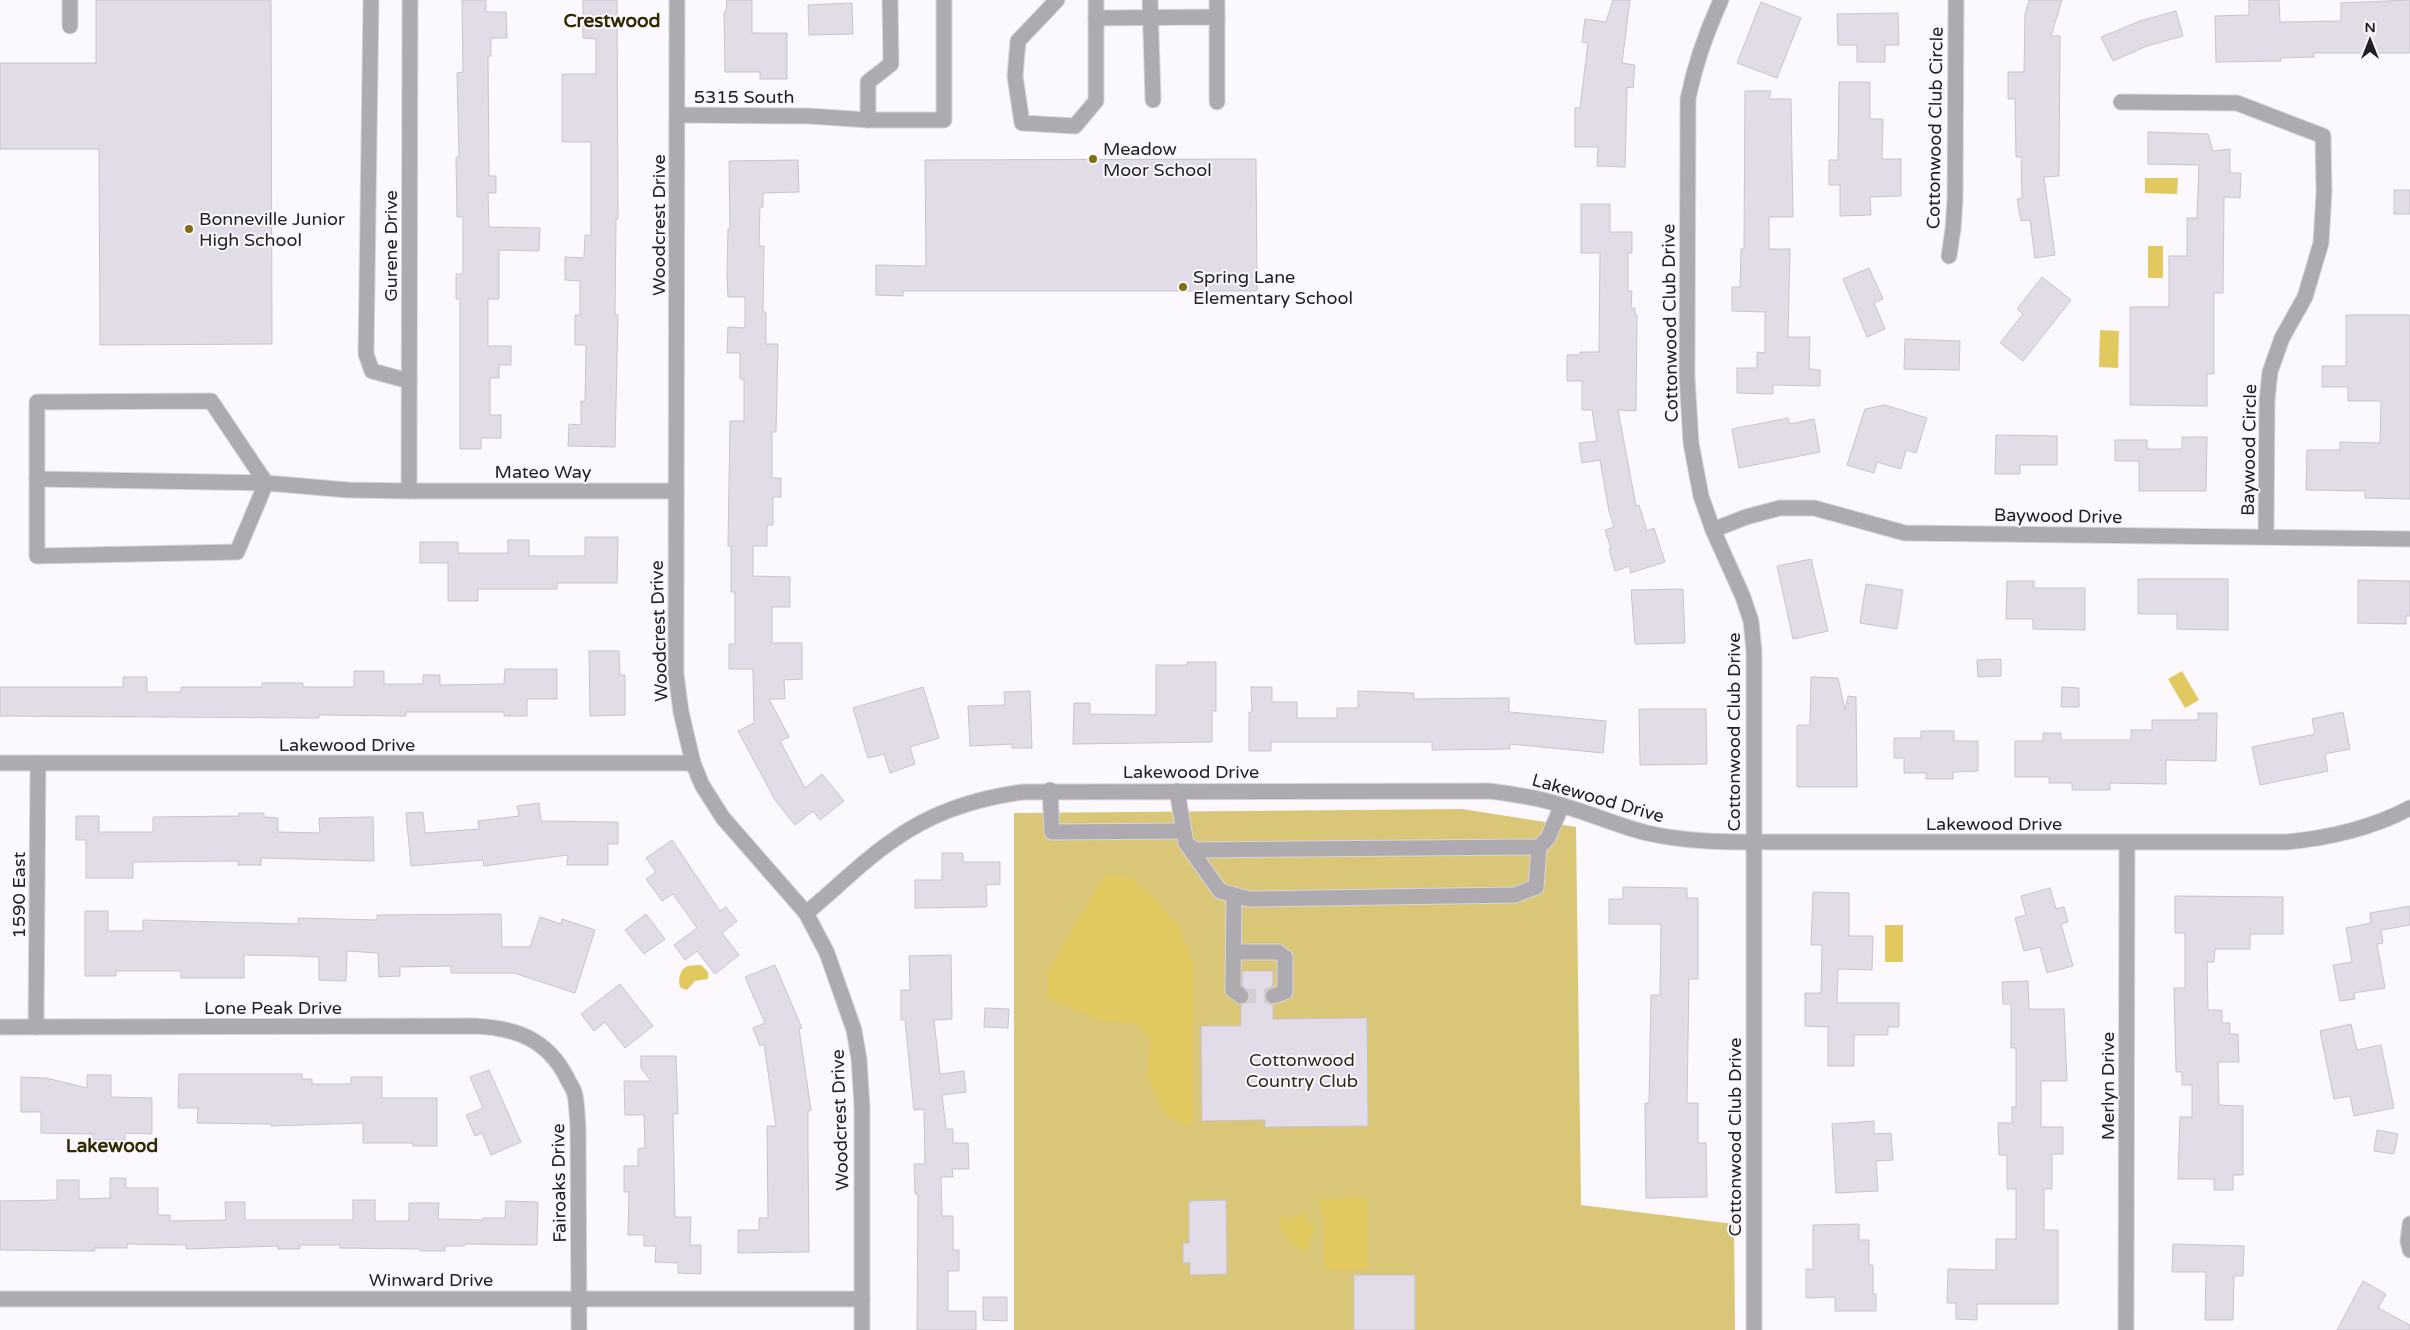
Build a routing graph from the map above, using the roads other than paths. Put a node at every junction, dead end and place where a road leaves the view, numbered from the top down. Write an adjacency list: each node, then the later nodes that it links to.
1 (70, 0): 16 (street)
2 (370, 0): 23 (street)
3 (410, 0): 23 (street, Gurene Drive)
4 (677, 0): 20 (street, Woodcrest Drive)
5 (890, 0): 21 (street)
6 (944, 0): 21 (street, 5315 South)
7 (1057, 0): 15 (street)
8 (1096, 0): 15 (street)
9 (1150, 0): 14 (street)
10 (1217, 0): 13 (street)
11 (1721, 0): 28 (street, Cottonwood Club Drive)
12 (1956, 0): 22 (street, Cottonwood Club Circle)
13 (1217, 16): 14 (street); 18 (street)
14 (1151, 17): 15 (street); 17 (street)
15 (1096, 18)
16 (70, 26)
17 (1152, 100)
18 (1216, 102)
19 (2121, 102): 29 (street, Baywood Circle)
20 (678, 115): 21 (street, 5315 South); 27 (street, Woodcrest Drive)
21 (868, 120)
22 (1949, 256)
23 (409, 381): 26 (street, Gurene Drive)
24 (37, 479): 25 (street, Mateo Way); 25 (street); 25 (street)
25 (266, 483): 26 (street, Mateo Way)
26 (409, 491): 27 (street, Mateo Way)
27 (676, 491): 33 (street, Woodcrest Drive)
28 (1713, 530): 29 (street, Baywood Drive); 39 (street, Cottonwood Club Drive)
29 (2266, 536): 30 (street, Baywood Drive)
30 (2410, 539)
31 (0, 763): 32 (street, Lakewood Drive)
32 (38, 763): 33 (street, Lakewood Drive); 48 (street, 1590 East)
33 (694, 763): 43 (street, Woodcrest Drive)
34 (1050, 790): 35 (street, Lakewood Drive); 38 (street); 43 (street, Lakewood Drive)
35 (1177, 791): 36 (street, Lakewood Drive); 38 (street)
36 (1562, 805): 39 (street, Lakewood Drive); 41 (street)
37 (2410, 808): 40 (street, Lakewood Drive)
38 (1185, 837): 41 (street); 42 (street)
39 (1753, 842): 40 (street, Lakewood Drive); 57 (street, Cottonwood Club Drive)
40 (2127, 843): 58 (street, Merlyn Drive)
41 (1539, 847): 42 (street)
42 (1234, 895): 44 (street)
43 (806, 913): 54 (street, Woodcrest Drive)
44 (1234, 952): 45 (street); 46 (street)
45 (1241, 996)
46 (1273, 996)
47 (0, 1027): 48 (street, Lone Peak Drive)
48 (36, 1027): 49 (street, Lone Peak Drive)
49 (542, 1045): 52 (street, Fairoaks Drive)
50 (2410, 1224): 51 (street)
51 (2410, 1250)
52 (579, 1298): 53 (street, Winward Drive); 54 (street, Winward Drive); 55 (street, Fairoaks Drive)
53 (0, 1299)
54 (862, 1299): 56 (street, Woodcrest Drive)
55 (579, 1330)
56 (862, 1330)
57 (1754, 1330)
58 (2126, 1330)

